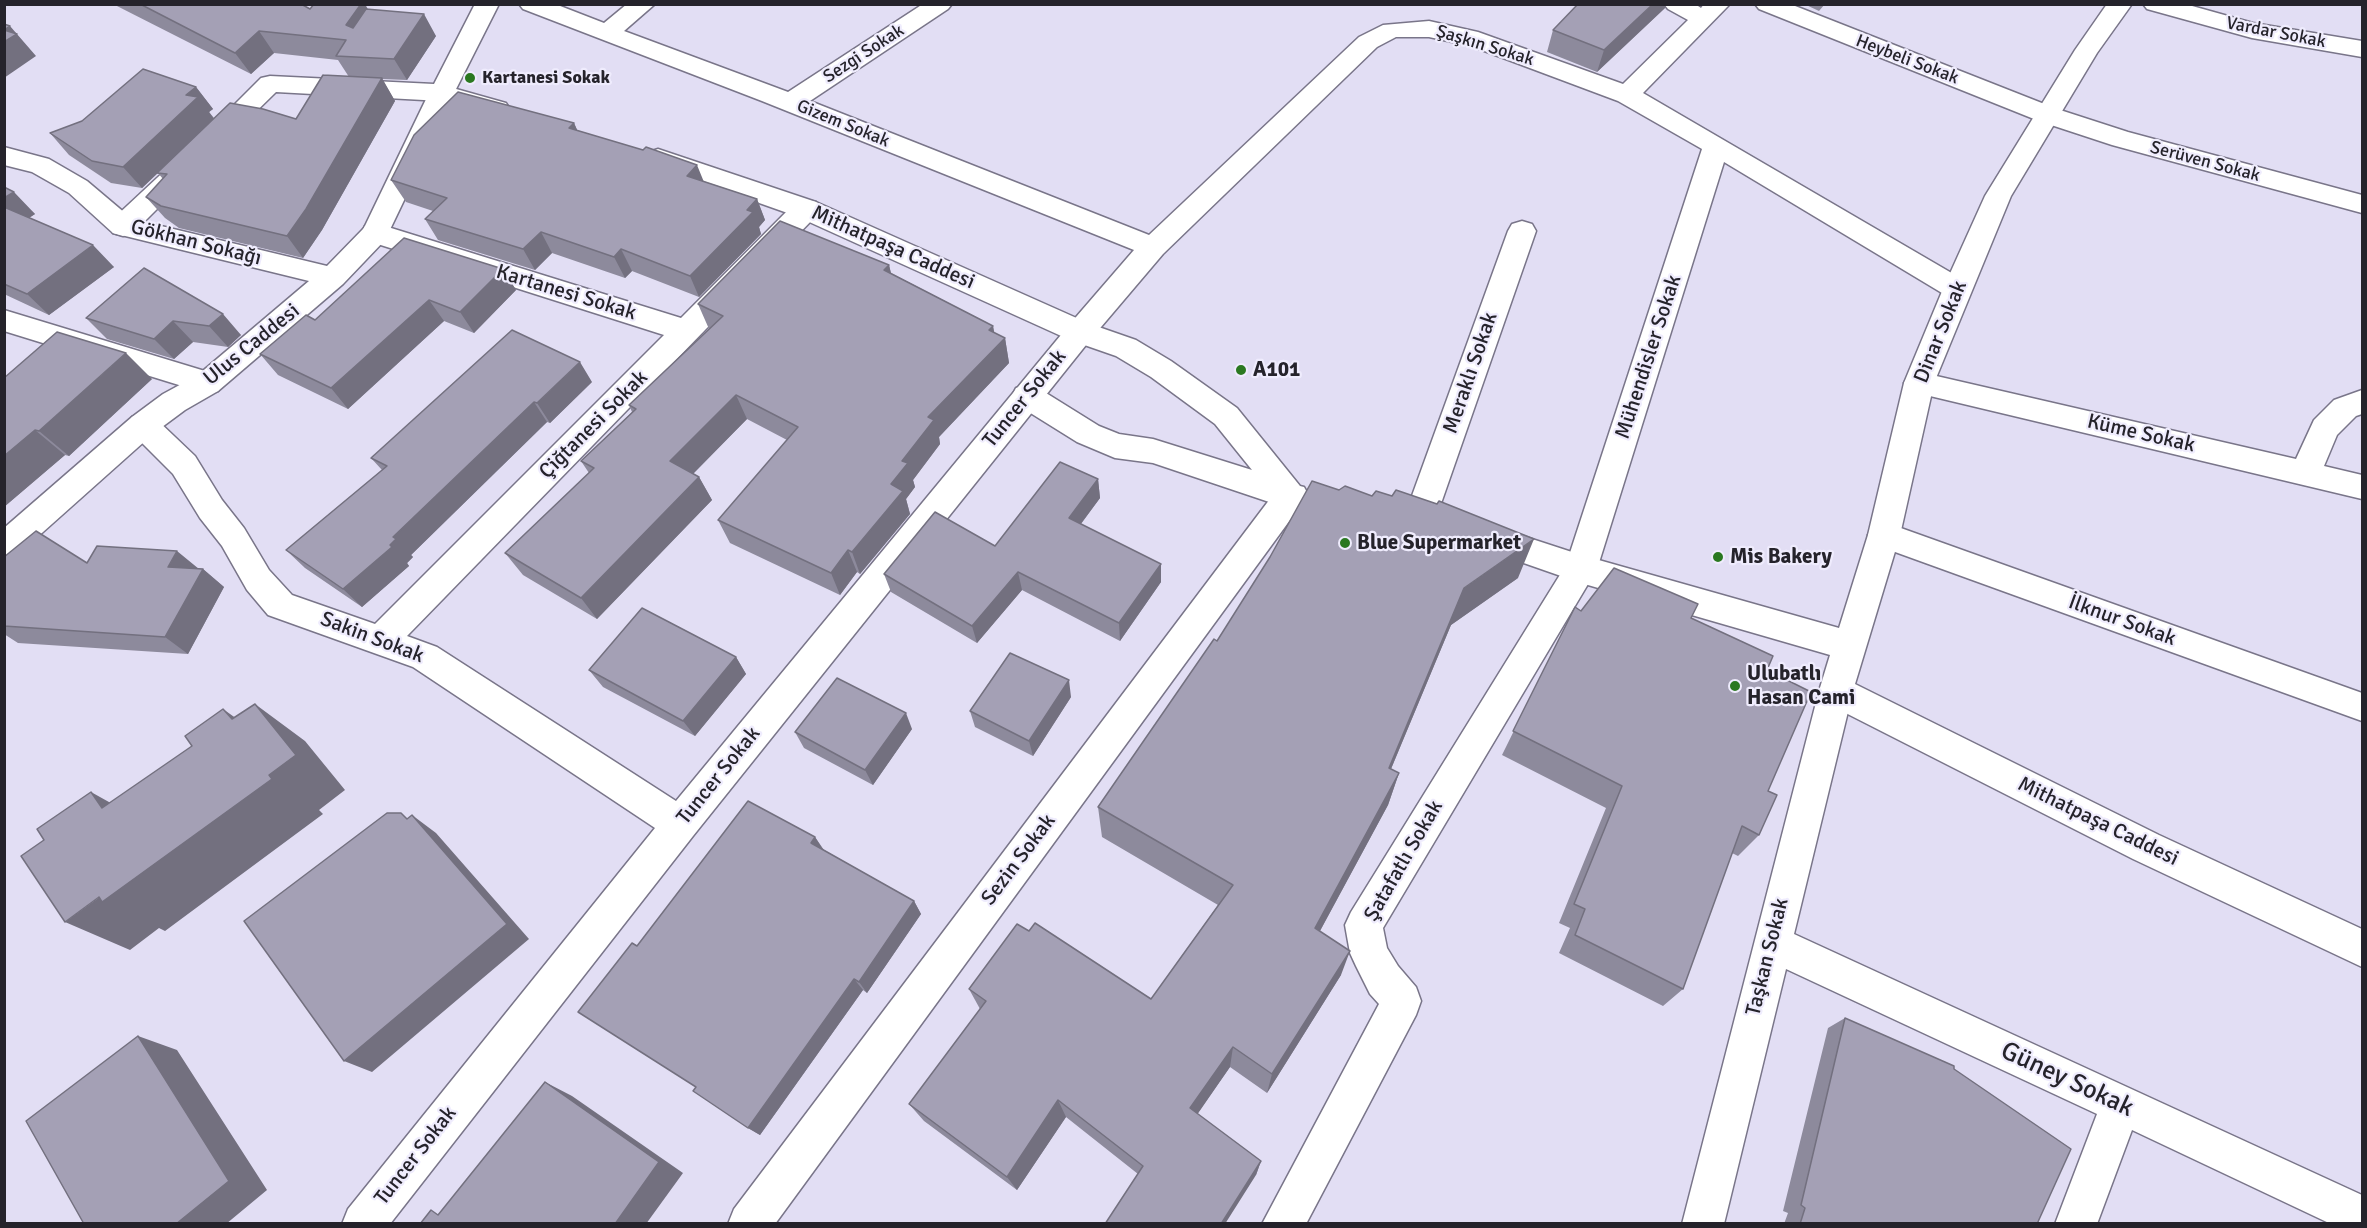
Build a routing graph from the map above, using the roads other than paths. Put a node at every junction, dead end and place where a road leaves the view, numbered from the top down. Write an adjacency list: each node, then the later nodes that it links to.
1 (487, 4): 12 (street, Ulus Caddesi)
2 (531, 4): 10 (street, Gizem Sokak)
3 (644, 4): 10 (street)
4 (940, 4): 14 (street, Sezgi Sokak)
5 (1676, 4): 9 (street)
6 (1767, 4): 16 (street, Heybeli Sokak)
7 (2120, 4): 16 (street, Dinar Sokak)
8 (2155, 4): 11 (street, Vardar Sokak)
9 (1711, 12): 13 (street)
10 (606, 33): 14 (street, Gizem Sokak)
11 (2362, 49)
12 (442, 93): 15 (street); 22 (street); 24 (street, Ulus Caddesi)
13 (1627, 95): 17 (street, Şaşkın Sokak); 25 (street, Şaşkın Sokak)
14 (789, 103): 25 (street, Gizem Sokak)
15 (519, 115)
16 (2048, 115): 20 (street, Serüven Sokak); 27 (street, Dinar Sokak)
17 (1716, 146): 27 (street, Şaşkın Sokak); 43 (street, Mühendisler Sokak)
18 (640, 151): 21 (street, Mithatpaşa Caddesi)
19 (4, 156): 22 (street, Gökhan Sokağı)
20 (2362, 204)
21 (806, 209): 29 (street, Çiğtanesi Sokak); 30 (street, Mithatpaşa Caddesi)
22 (123, 226): 26 (street, Gökhan Sokağı)
23 (1522, 231): 40 (street, Meraklı Sokak)
24 (375, 233): 26 (street, Ulus Caddesi); 29 (street, Kartanesi Sokak)
25 (1153, 247): 30 (street, Şaşkın Sokak)
26 (333, 277): 31 (street, Ulus Caddesi)
27 (1957, 289): 32 (street, Dinar Sokak)
28 (4, 320): 31 (street)
29 (687, 331): 44 (street, Çiğtanesi Sokak)
30 (1080, 332): 33 (street, Tuncer Sokak); 38 (street, Mithatpaşa Caddesi)
31 (208, 382): 35 (street, Ulus Caddesi)
32 (1919, 382): 36 (street, Küme Sokak); 41 (street, Dinar Sokak)
33 (1028, 396): 38 (street); 48 (street, Tuncer Sokak)
34 (2362, 402): 36 (street)
35 (143, 425): 42 (street, Ulus Caddesi); 44 (street, Sakin Sokak)
36 (2306, 473): 37 (street, Küme Sokak)
37 (2362, 487)
38 (1307, 498): 54 (street, Sezin Sokak)
39 (1388, 510): 40 (street)
40 (1421, 515): 43 (street)
41 (1884, 535): 45 (street, Dinar Sokak); 47 (street, İlknur Sokak)
42 (4, 548)
43 (1581, 569): 45 (street); 55 (street, Şatafatlı Sokak)
44 (381, 640): 48 (street, Sakin Sokak)
45 (1850, 646): 46 (street, Dinar Sokak)
46 (1836, 691): 49 (street, Taşkan Sokak); 50 (street, Mithatpaşa Caddesi)
47 (2360, 706)
48 (680, 824): 53 (street, Tuncer Sokak)
49 (1772, 943): 51 (street, Güney Sokak); 56 (street, Taşkan Sokak)
50 (2362, 948)
51 (2121, 1104): 52 (street, Güney Sokak); 57 (street)
52 (2362, 1216)
53 (363, 1224)
54 (748, 1224)
55 (1283, 1224)
56 (1703, 1224)
57 (2076, 1224)

